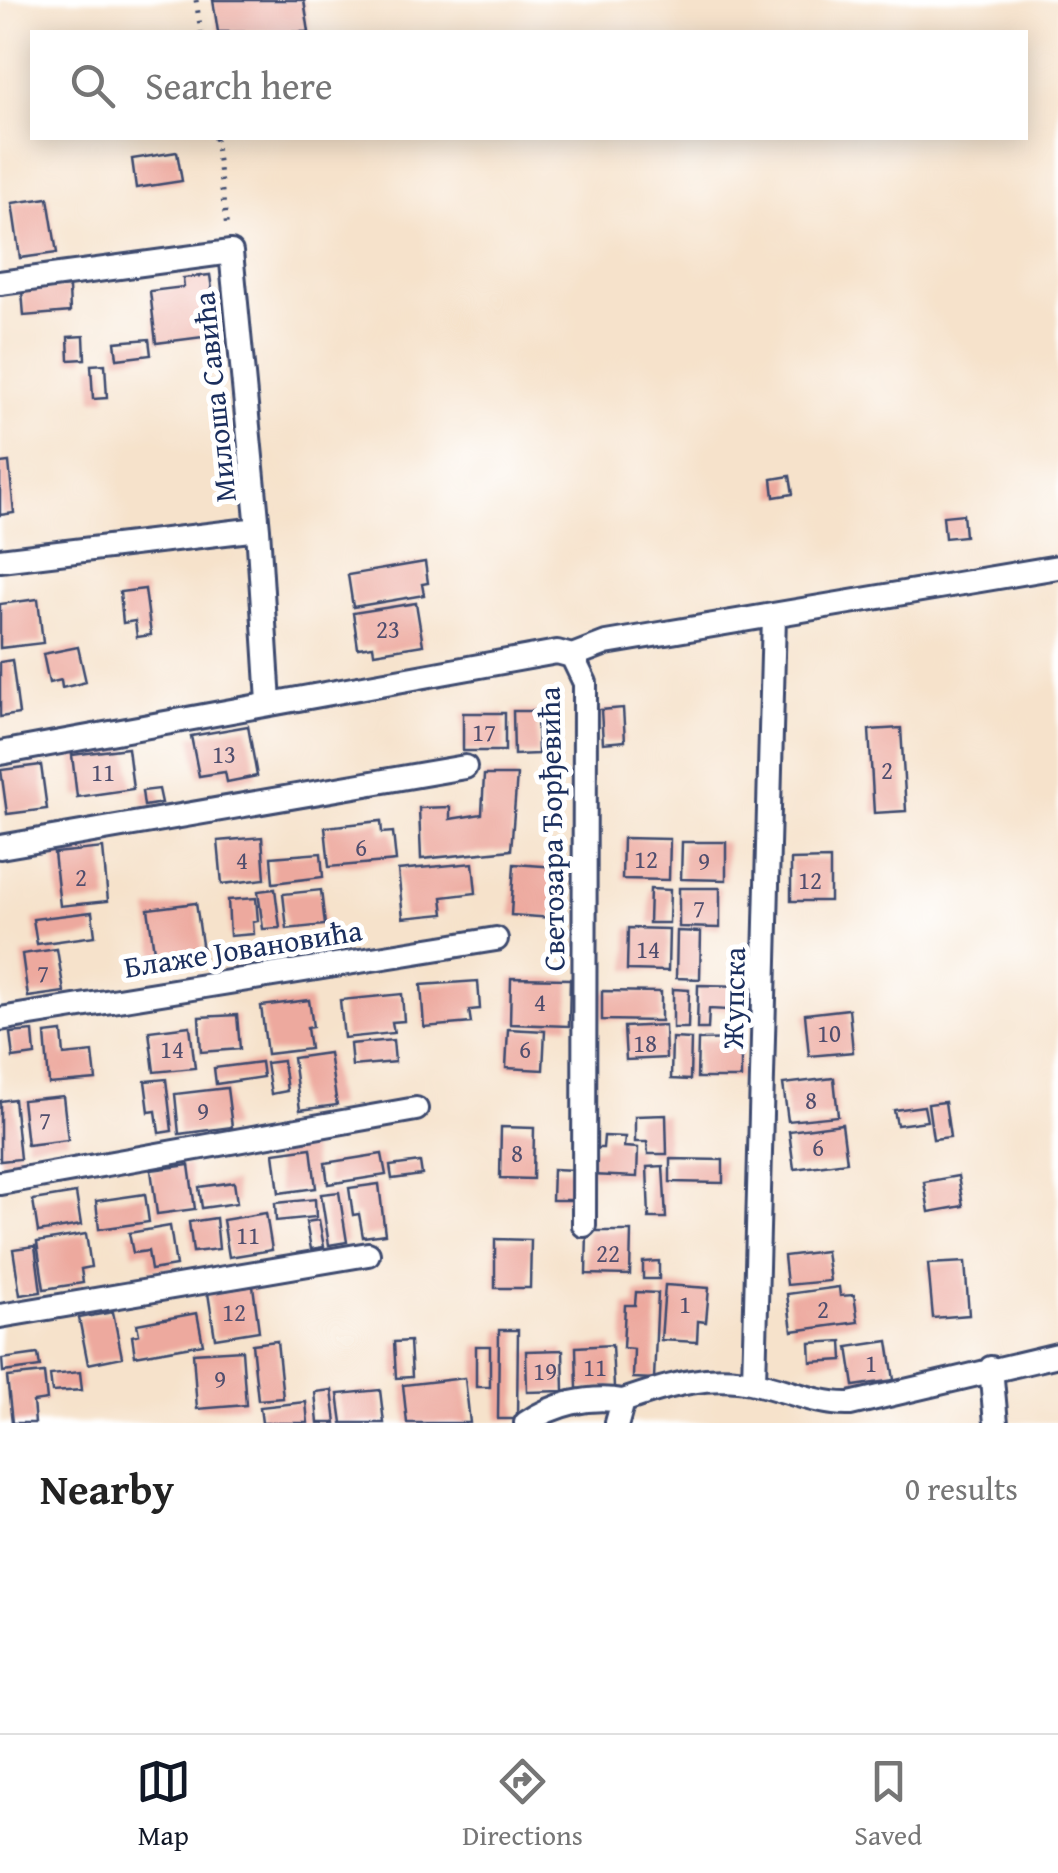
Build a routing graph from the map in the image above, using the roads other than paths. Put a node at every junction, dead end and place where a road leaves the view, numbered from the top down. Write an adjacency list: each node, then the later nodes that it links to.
1 (0, 284): 2 (street, Милоша Савића)
2 (258, 529): 3 (street); 7 (street, Милоша Савића)
3 (0, 560)
4 (1058, 567): 5 (street)
5 (774, 616): 6 (street); 20 (street, Жупска)
6 (572, 656): 7 (street, Светозара Ђорђевића); 15 (street, Светозара Ђорђевића)
7 (269, 702): 8 (street, Светозара Ђорђевића)
8 (0, 753)
9 (465, 767): 10 (street)
10 (0, 848)
11 (496, 939): 12 (street, Блаже Јовановића)
12 (0, 1019)
13 (416, 1109): 14 (street)
14 (0, 1183)
15 (584, 1225)
16 (368, 1254): 17 (street)
17 (0, 1316)
18 (1058, 1355): 19 (street)
19 (991, 1368): 22 (street); 24 (street)
20 (754, 1382): 21 (street); 22 (street)
21 (620, 1412): 23 (street)
22 (850, 1413)
23 (526, 1423)
24 (996, 1423)

